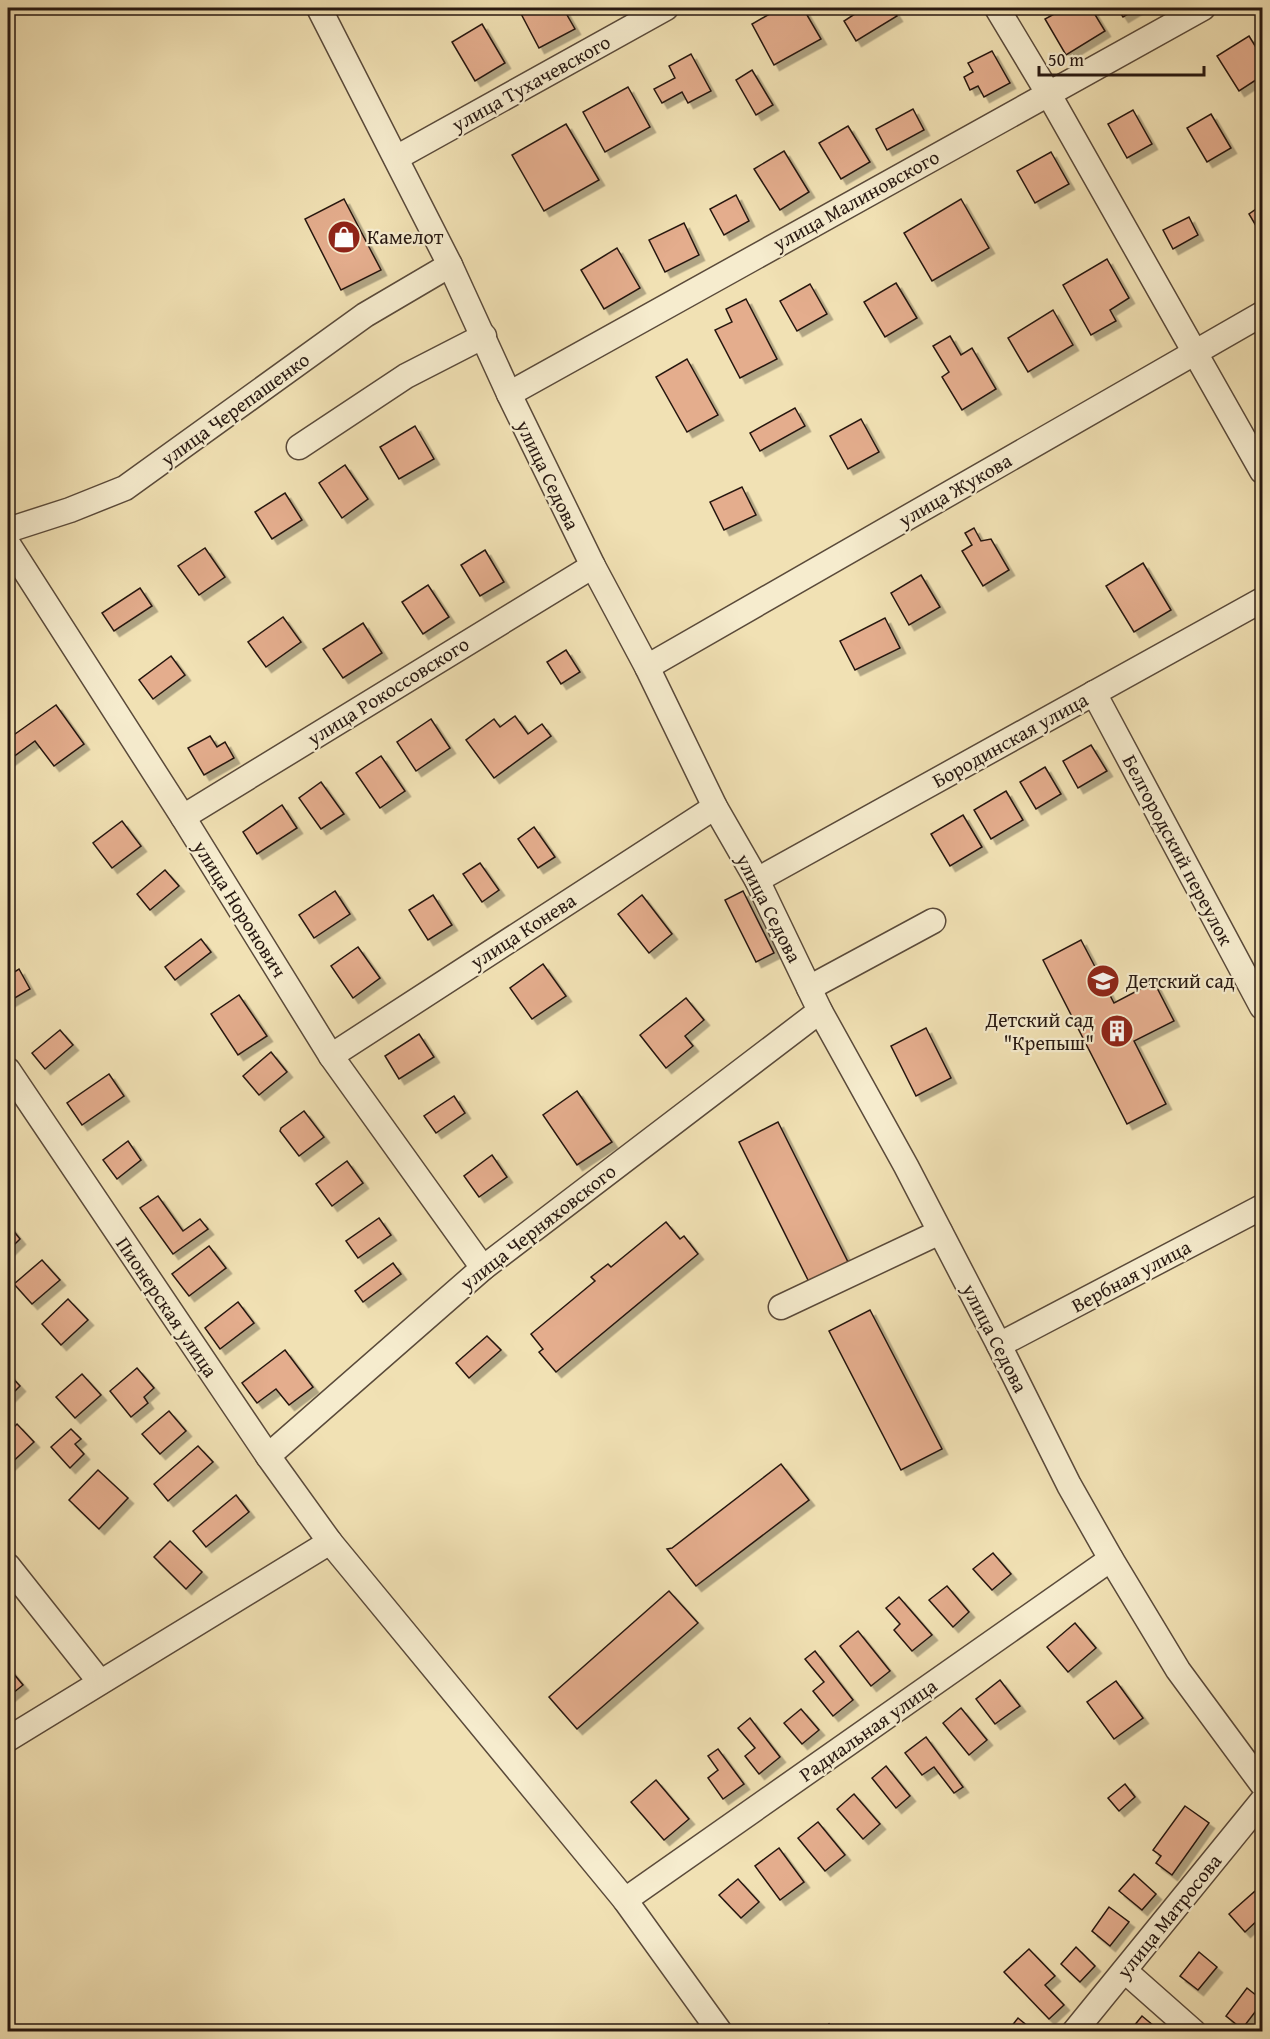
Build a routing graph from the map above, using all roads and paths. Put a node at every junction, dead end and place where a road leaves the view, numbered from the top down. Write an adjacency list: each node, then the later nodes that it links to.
1 (319, 8): 6 (street, улица Седова)
2 (666, 8): 6 (street, улица Тухачевского)
3 (997, 8): 5 (street)
4 (1203, 8): 5 (street, улица Малиновского)
5 (1048, 93): 10 (street); 11 (street, улица Малиновского)
6 (396, 158): 7 (street, улица Седова)
7 (450, 265): 9 (street, улица Седова); 14 (street, улица Черепашенко)
8 (1263, 314): 10 (street, улица Жукова)
9 (484, 336): 11 (street, улица Седова); 12 (street)
10 (1195, 352): 13 (street); 18 (street, улица Жукова)
11 (509, 394): 16 (street, улица Седова)
12 (299, 447)
13 (1263, 471)
14 (8, 530)
15 (8, 544): 21 (street, улица Норонович)
16 (592, 566): 18 (street, улица Седова); 21 (street, улица Рокоссовского)
17 (1263, 600): 19 (street, Бородинская улица)
18 (647, 667): 20 (street, улица Седова)
19 (1094, 693): 22 (street, Бородинская улица); 25 (street, Белгородский переулок)
20 (715, 807): 22 (street, улица Седова); 27 (street, улица Конева)
21 (183, 817): 27 (street, улица Норонович)
22 (757, 880): 24 (street, улица Седова)
23 (933, 921): 24 (street)
24 (809, 988): 26 (street, улица Седова)
25 (1263, 1007)
26 (819, 1011): 30 (street, улица Седова); 31 (street, улица Черняховского)
27 (331, 1056): 31 (street, улица Норонович)
28 (8, 1070): 34 (street, Пионерская улица)
29 (1263, 1207): 33 (street, Вербная улица)
30 (940, 1232): 32 (street); 33 (street, улица Седова)
31 (483, 1268): 34 (street, улица Черняховского)
32 (781, 1307)
33 (999, 1345): 36 (street, улица Седова)
34 (268, 1456): 35 (street, Пионерская улица)
35 (330, 1542): 38 (street); 42 (street, Пионерская улица)
36 (1111, 1559): 40 (street, улица Седова); 42 (street, Радиальная улица)
37 (8, 1566): 38 (street)
38 (100, 1682): 39 (street)
39 (8, 1739)
40 (1263, 1784)
41 (1263, 1801): 43 (street, улица Матросова)
42 (625, 1900): 44 (street, Пионерская улица)
43 (1125, 1971): 45 (street, улица Матросова); 46 (street)
44 (720, 2031)
45 (1074, 2031)
46 (1194, 2031)

